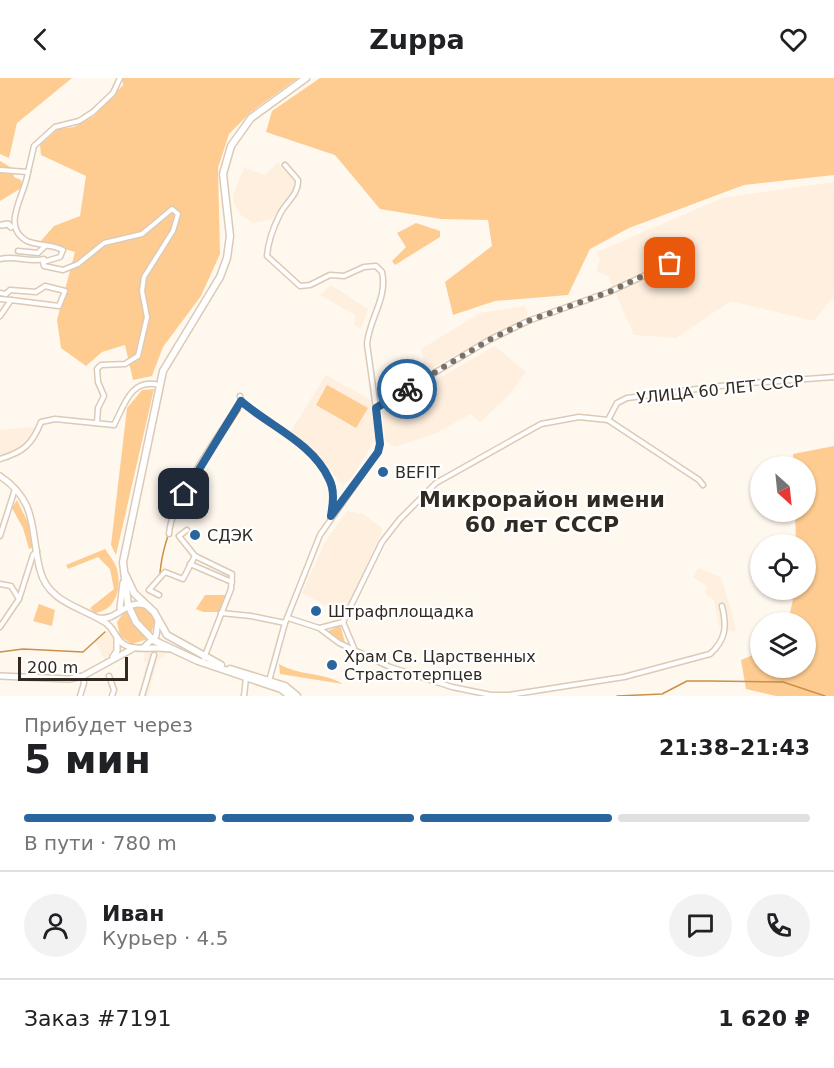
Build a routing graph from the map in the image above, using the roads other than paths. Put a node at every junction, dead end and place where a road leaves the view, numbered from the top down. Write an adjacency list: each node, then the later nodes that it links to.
1 (120, 78): 5 (street)
2 (306, 78): 18 (highway)
3 (285, 165): 19 (street)
4 (0, 170): 5 (street)
5 (28, 172): 7 (street)
6 (2, 225): 7 (main road)
7 (11, 227): 8 (street)
8 (46, 245): 9 (street); 12 (street)
9 (18, 251)
10 (691, 254): 19 (street)
11 (0, 259): 12 (street)
12 (48, 259): 21 (street)
13 (0, 293): 15 (street)
14 (0, 298): 15 (street)
15 (11, 300): 16 (street)
16 (0, 316)
17 (834, 377): 20 (street, УЛИЦА 60 ЛЕТ СССР)
18 (159, 385): 21 (street); 32 (highway)
19 (376, 408): 26 (street)
20 (608, 420): 24 (street); 47 (street)
21 (97, 423): 22 (street)
22 (0, 459)
23 (0, 476): 25 (main road)
24 (703, 485)
25 (15, 489): 29 (street); 30 (main road)
26 (331, 516): 28 (street); 46 (street)
27 (187, 530): 31 (street)
28 (169, 534)
29 (0, 536)
30 (38, 551): 38 (street); 44 (main road)
31 (195, 556): 33 (street); 34 (street)
32 (123, 562): 35 (highway); 41 (highway)
33 (190, 564): 34 (street); 37 (street)
34 (232, 582): 43 (street)
35 (123, 583): 39 (highway); 42 (main road)
36 (0, 584): 38 (street)
37 (159, 595)
38 (19, 599): 49 (street)
39 (128, 605): 41 (main road); 42 (main road); 52 (highway)
40 (722, 606): 54 (street)
41 (149, 607): 45 (highway)
42 (119, 611): 44 (main road); 51 (main road)
43 (220, 614): 48 (street); 58 (street)
44 (95, 617): 51 (main road)
45 (157, 617): 52 (main road); 58 (highway)
46 (288, 618): 48 (street); 50 (street)
47 (343, 622): 50 (street); 54 (street)
48 (285, 623): 63 (street)
49 (0, 627)
50 (319, 628): 54 (street)
51 (116, 635): 53 (main road); 57 (main road)
52 (153, 640): 53 (main road); 55 (highway)
53 (137, 648): 55 (main road); 57 (main road)
54 (354, 648)
55 (168, 649): 58 (highway)
56 (154, 655): 66 (street)
57 (112, 658): 60 (main road)
58 (203, 660): 62 (highway); 63 (highway)
59 (0, 676): 60 (main road)
60 (83, 676): 64 (street)
61 (109, 676): 65 (street)
62 (246, 678): 63 (highway); 67 (street)
63 (268, 683): 68 (highway); 69 (highway)
64 (80, 696)
65 (112, 696)
66 (142, 696)
67 (244, 696)
68 (290, 696)
69 (297, 696)

